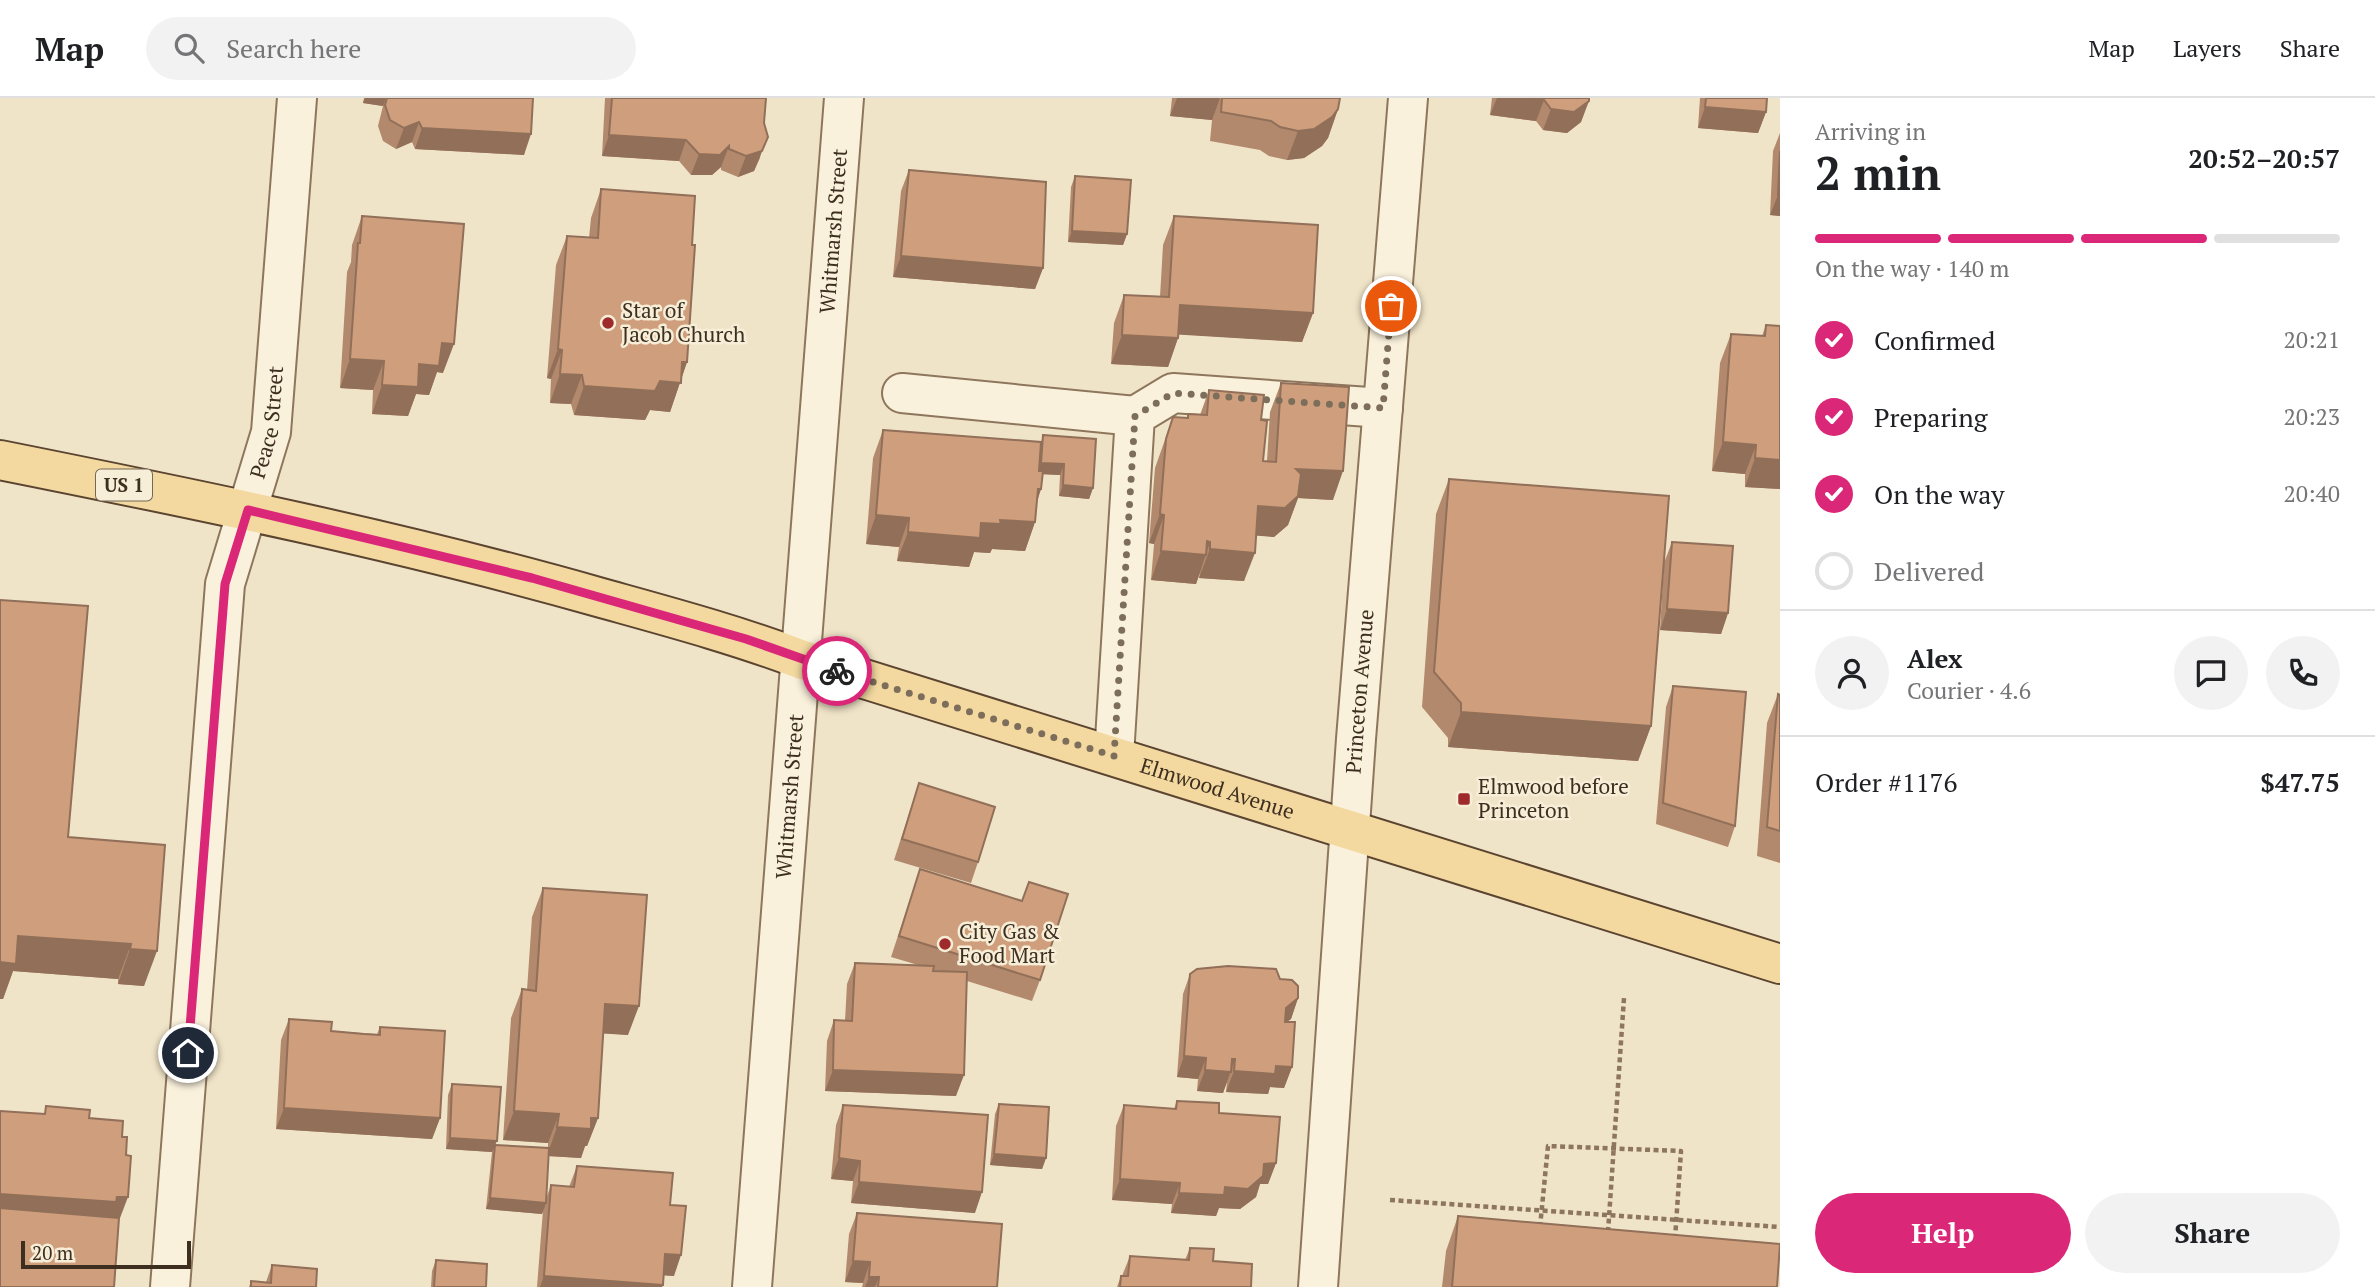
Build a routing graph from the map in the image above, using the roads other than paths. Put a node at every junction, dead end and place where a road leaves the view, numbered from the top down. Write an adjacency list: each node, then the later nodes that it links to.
1 (297, 98): 8 (street, Peace Street)
2 (844, 98): 9 (street, Whitmarsh Street)
3 (1408, 98): 5 (street, Princeton Avenue)
4 (902, 393): 6 (street)
5 (1383, 408): 6 (street); 11 (street, Princeton Avenue)
6 (1135, 416): 10 (street)
7 (0, 460): 8 (main road, Elmwood Avenue / US 1)
8 (248, 510): 9 (main road, Elmwood Avenue / US 1); 13 (street, Peace Street)
9 (800, 659): 10 (main road, Elmwood Avenue / US 1); 14 (street, Whitmarsh Street)
10 (1114, 756): 11 (main road, Elmwood Avenue / US 1)
11 (1349, 828): 12 (main road, Elmwood Avenue / US 1); 15 (street, Princeton Avenue)
12 (1780, 964)
13 (170, 1287)
14 (752, 1287)
15 (1318, 1287)

